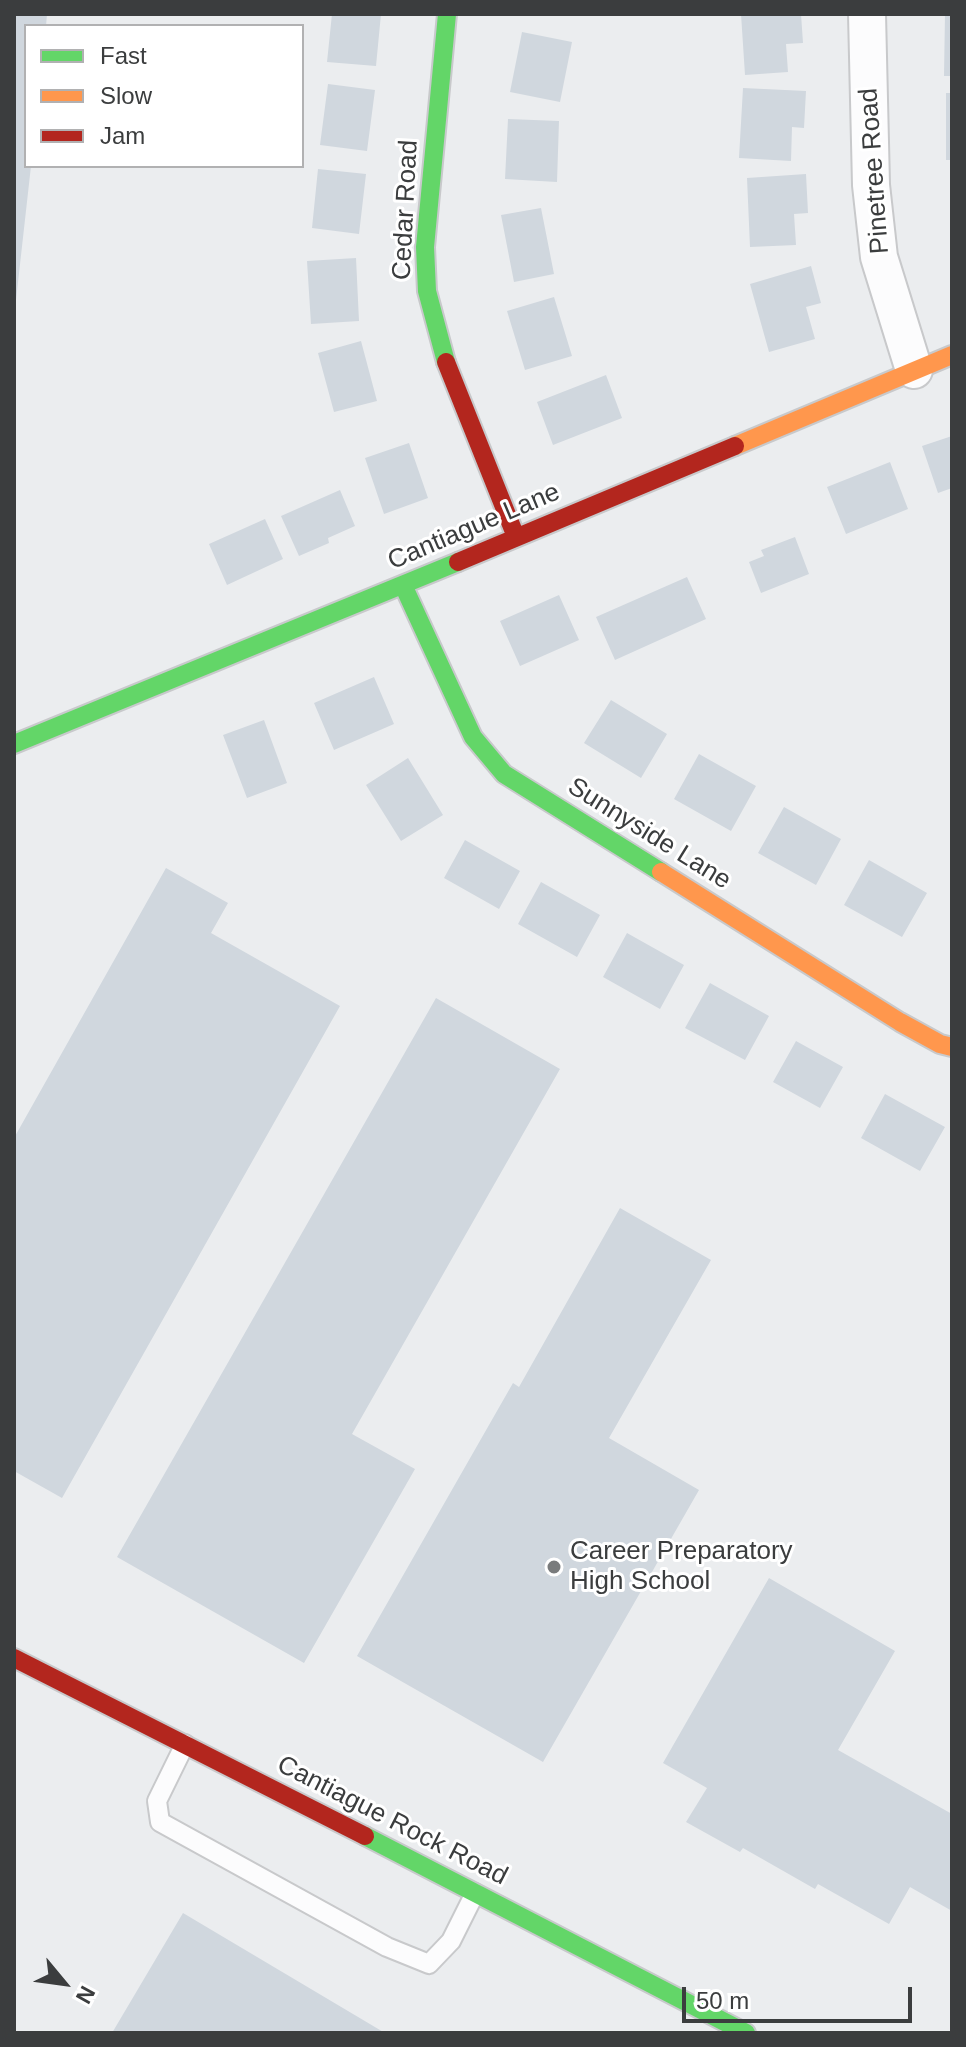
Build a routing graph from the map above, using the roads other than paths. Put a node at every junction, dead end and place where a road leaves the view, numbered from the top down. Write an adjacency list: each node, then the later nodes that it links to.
1 (447, 14): 5 (street, Cedar Road)
2 (867, 14): 4 (street, Pinetree Road)
3 (952, 355): 4 (street, Cantiague Lane)
4 (914, 370): 5 (street, Cantiague Lane)
5 (516, 537): 6 (street, Cantiague Lane)
6 (403, 585): 7 (street, Cantiague Lane); 8 (street, Sunnyside Lane)
7 (14, 744)
8 (952, 1047)
9 (14, 1658): 10 (street, Cantiague Rock Road)
10 (185, 1744): 11 (street, Cantiague Rock Road); 11 (lane)
11 (475, 1893): 12 (street, Cantiague Rock Road)
12 (746, 2033)

